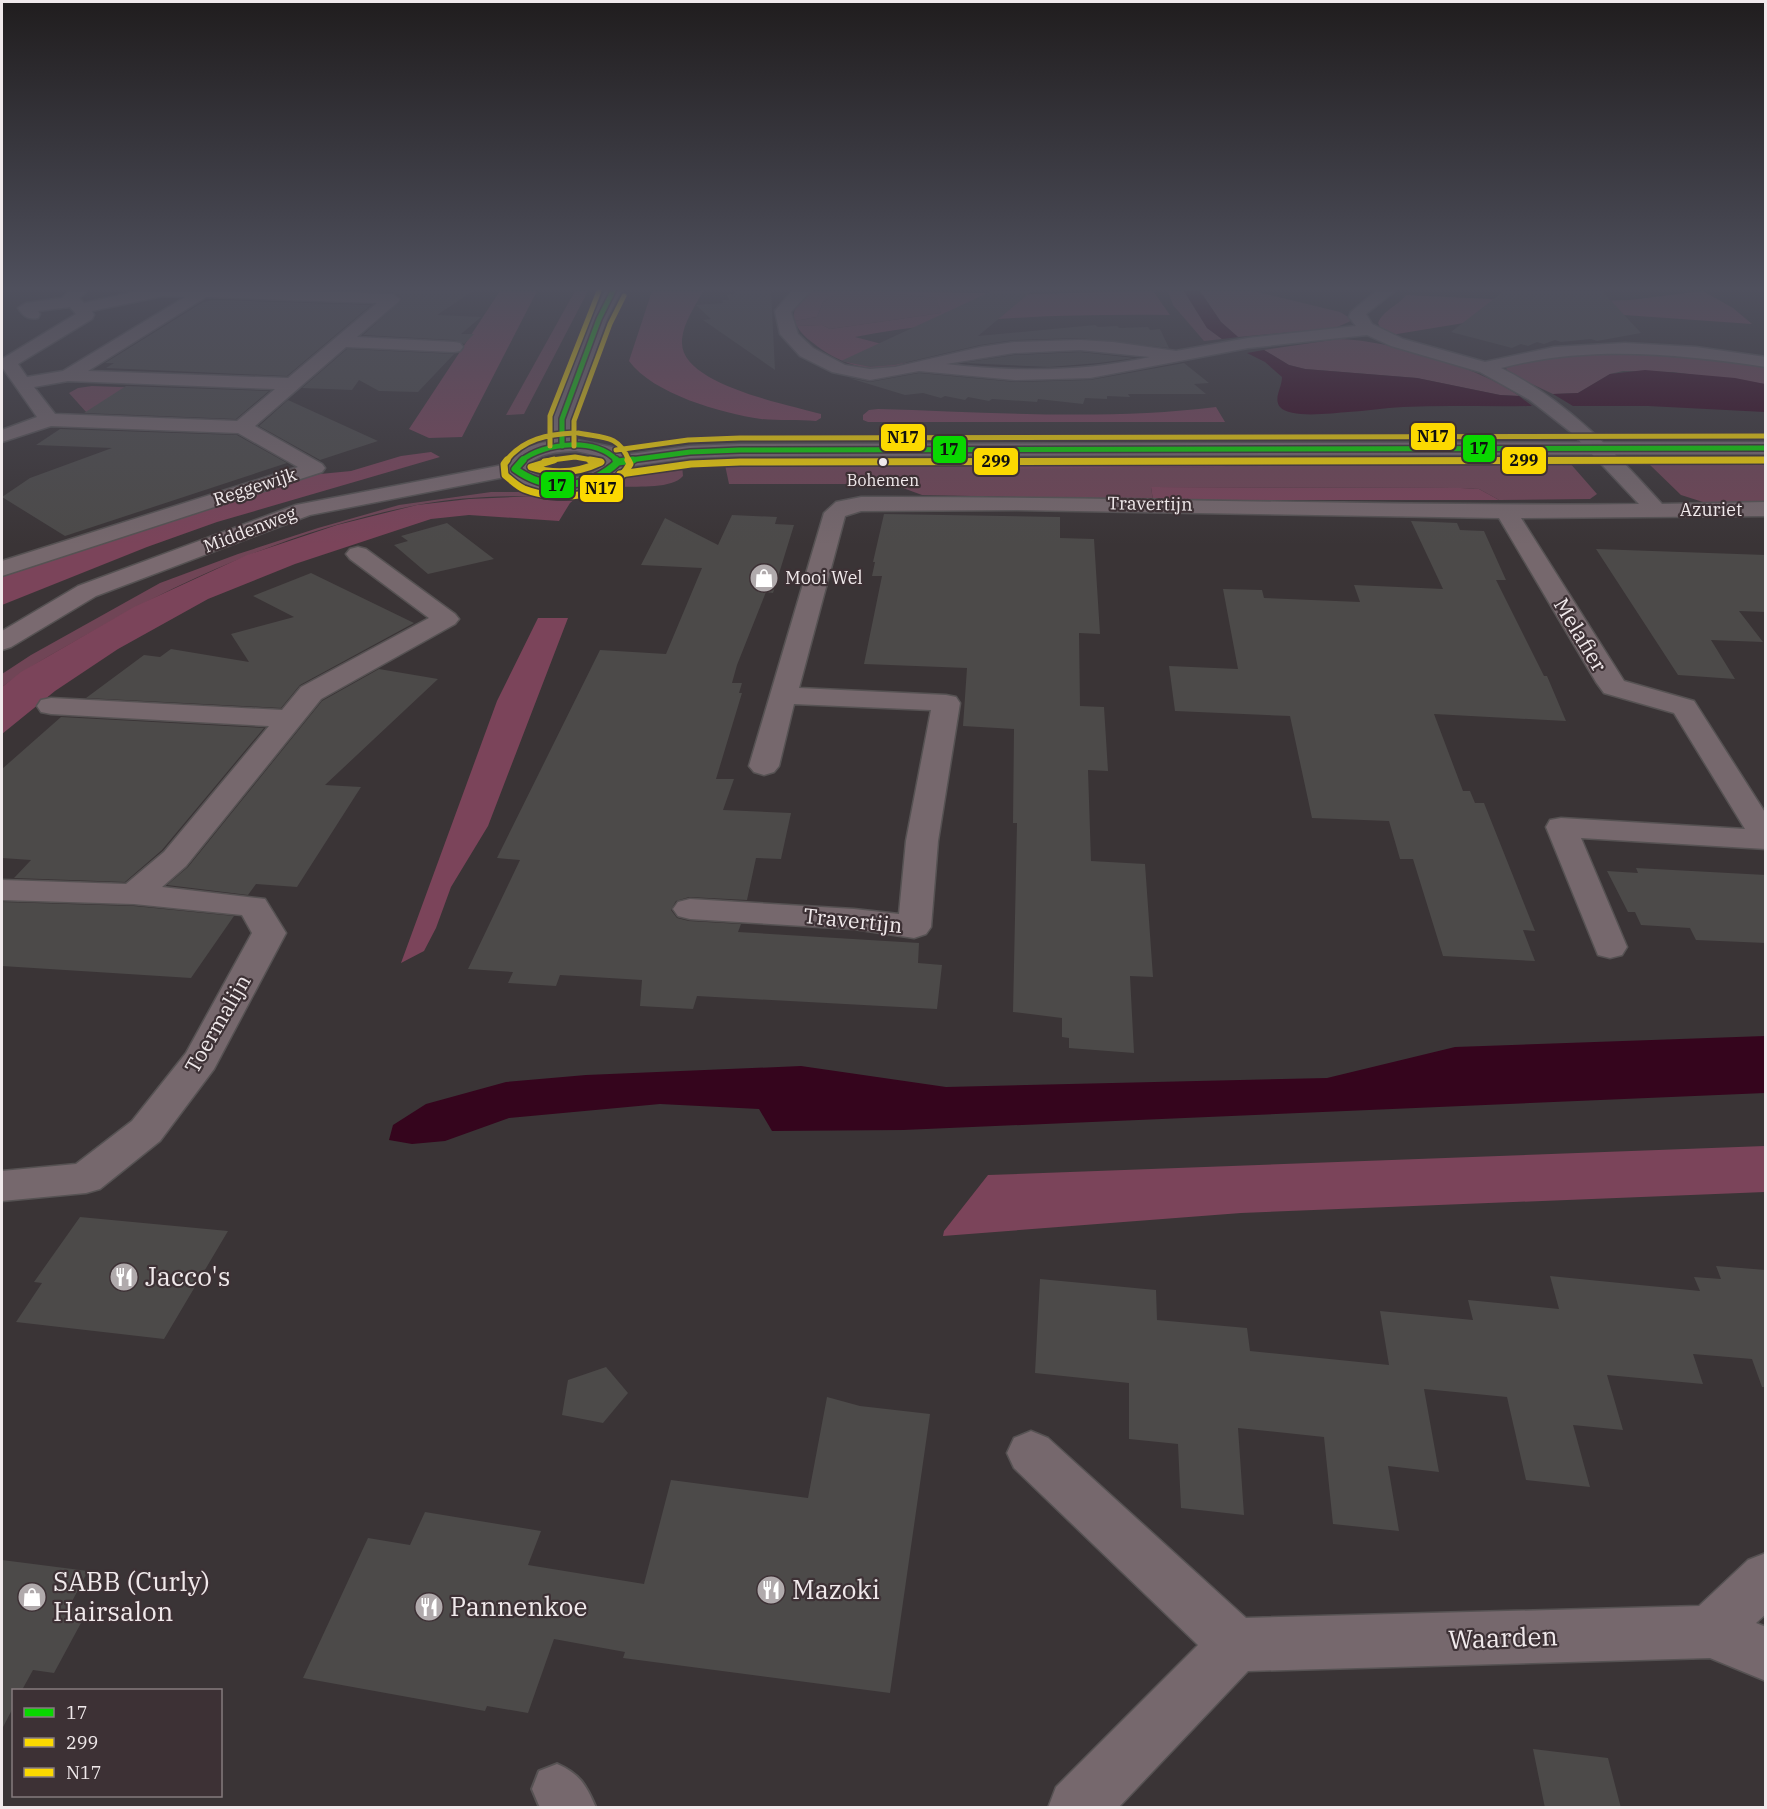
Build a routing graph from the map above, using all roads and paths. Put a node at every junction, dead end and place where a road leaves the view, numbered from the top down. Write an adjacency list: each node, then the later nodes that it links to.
1 (15, 375): 6 (street)
2 (301, 375): 7 (street)
3 (578, 375): 11 (main road)
4 (1500, 375): 12 (street)
5 (68, 376): 6 (street); 7 (street)
6 (22, 384): 8 (street)
7 (290, 384): 9 (street)
8 (49, 420): 9 (street, Reggewijk); 10 (street)
9 (242, 426): 20 (street, Reggewijk)
10 (2, 436)
11 (562, 446): 14 (main road); 15 (main road)
12 (1599, 448): 13 (main road); 14 (main road); 17 (street)
13 (1766, 448)
14 (618, 462): 15 (main road)
15 (515, 469): 21 (main road, Middenweg)
16 (1766, 509): 17 (street, Azuriet)
17 (1656, 510): 18 (street, Travertijn)
18 (1506, 512): 22 (street, Travertijn); 26 (street, Melafier)
19 (358, 554): 24 (street)
20 (2, 568)
21 (2, 642)
22 (783, 695): 25 (street, Travertijn); 29 (street, Travertijn)
23 (51, 706): 24 (street)
24 (289, 719): 28 (street)
25 (764, 766)
26 (1766, 838): 30 (street, Melafier)
27 (2, 890): 28 (street, Toermalijn)
28 (134, 894): 31 (street, Toermalijn)
29 (690, 909)
30 (1610, 947)
31 (2, 1186)
32 (1031, 1453): 35 (street)
33 (1766, 1578): 34 (street)
34 (1710, 1632): 35 (street, Waarden); 36 (street, Waarden)
35 (1236, 1645): 37 (street)
36 (1766, 1654)
37 (1077, 1808)

